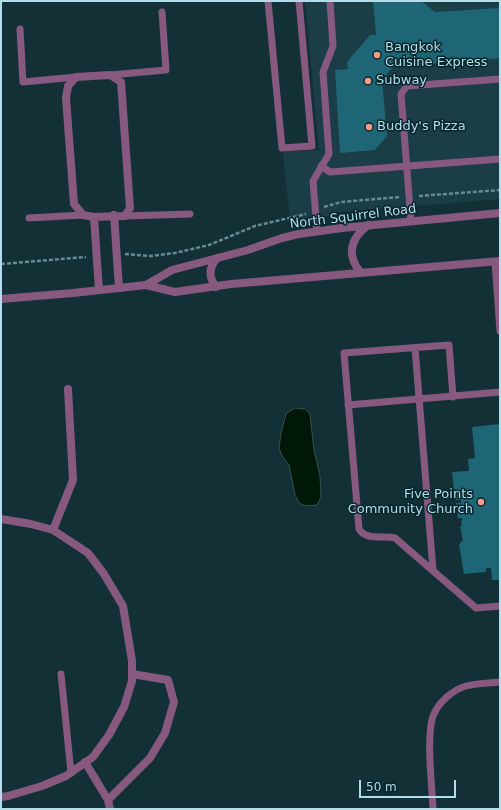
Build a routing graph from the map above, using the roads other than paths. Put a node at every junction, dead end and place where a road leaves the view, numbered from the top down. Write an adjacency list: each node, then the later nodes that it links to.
1 (268, 1): 2 (lane)
2 (298, 1)
3 (330, 1): 10 (lane)
4 (162, 12): 6 (lane)
5 (20, 29): 7 (lane)
6 (110, 75): 7 (street); 16 (street)
7 (76, 77): 14 (street)
8 (500, 79): 11 (lane)
9 (500, 159): 11 (lane)
10 (321, 166): 11 (lane); 21 (lane)
11 (407, 166): 19 (lane)
12 (500, 213): 19 (street, North Squirrel Road)
13 (190, 214): 16 (lane)
14 (83, 215): 17 (street); 18 (lane)
15 (114, 215): 16 (street); 17 (street); 27 (street)
16 (125, 216)
17 (94, 217): 28 (street)
18 (29, 218)
19 (411, 221): 20 (street, North Squirrel Road)
20 (368, 225): 21 (street, North Squirrel Road); 24 (street)
21 (317, 231): 22 (street, North Squirrel Road)
22 (217, 258): 25 (street, North Squirrel Road); 26 (street)
23 (497, 262): 24 (street, North Squirrel Road); 30 (lane)
24 (361, 273): 26 (street, North Squirrel Road)
25 (146, 285): 26 (street, North Squirrel Road); 27 (street, North Squirrel Road)
26 (216, 287)
27 (119, 288): 28 (street, North Squirrel Road)
28 (99, 290): 29 (street, North Squirrel Road)
29 (1, 299)
30 (500, 331)
31 (415, 348): 34 (lane); 35 (lane); 36 (lane)
32 (68, 389): 38 (street)
33 (500, 392): 34 (lane)
34 (453, 397): 35 (lane)
35 (419, 399): 36 (lane); 39 (lane)
36 (348, 405): 39 (lane)
37 (1, 519): 38 (street)
38 (53, 530): 42 (street)
39 (433, 570): 40 (lane)
40 (500, 606)
41 (61, 674): 45 (lane)
42 (132, 674): 44 (street); 47 (street)
43 (500, 682): 49 (lane)
44 (85, 762): 45 (street); 47 (street)
45 (71, 773): 46 (street)
46 (1, 797)
47 (108, 800): 48 (street)
48 (110, 809)
49 (433, 809)

